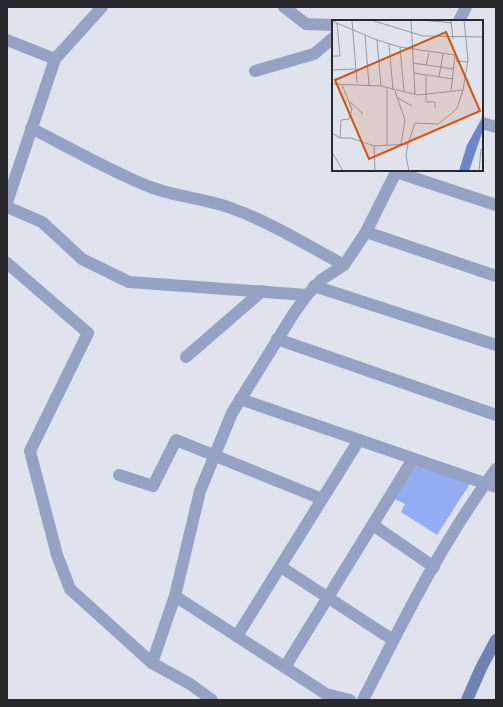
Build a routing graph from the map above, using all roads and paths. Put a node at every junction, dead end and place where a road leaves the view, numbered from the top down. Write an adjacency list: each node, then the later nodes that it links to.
1 (102, 7): 8 (street)
2 (284, 7): 5 (street)
3 (466, 7): 4 (street)
4 (460, 20)
5 (332, 24)
6 (332, 39): 9 (street)
7 (7, 40): 8 (street)
8 (55, 59): 12 (street)
9 (255, 71)
10 (483, 122): 11 (street)
11 (496, 127)
12 (31, 128): 14 (street); 19 (street)
13 (397, 171): 15 (street); 17 (street)
14 (7, 202)
15 (496, 205)
16 (7, 207): 22 (street)
17 (366, 232): 19 (street); 20 (street)
18 (7, 263): 43 (street)
19 (344, 265): 21 (street)
20 (496, 276)
21 (311, 290): 22 (street); 23 (street); 24 (street)
22 (262, 291): 25 (street)
23 (277, 339): 26 (street); 27 (street)
24 (496, 345)
25 (186, 357)
26 (240, 399): 28 (street); 29 (street)
27 (496, 415)
28 (359, 440): 30 (street); 34 (street)
29 (214, 457): 32 (street); 34 (street); 38 (street)
30 (413, 459): 33 (street); 35 (street)
31 (496, 469): 33 (street)
32 (119, 475)
33 (491, 485): 37 (street)
34 (322, 499): 36 (street)
35 (373, 525): 37 (street); 39 (street)
36 (281, 567): 39 (street); 40 (street)
37 (434, 567): 41 (street)
38 (175, 596): 40 (street); 43 (street)
39 (328, 598): 41 (street); 44 (street)
40 (237, 636): 44 (street)
41 (393, 640): 48 (street)
42 (496, 640): 49 (street)
43 (152, 663): 46 (street)
44 (285, 667): 45 (street)
45 (325, 697): 47 (street)
46 (212, 700)
47 (350, 700)
48 (363, 700)
49 (467, 700)

